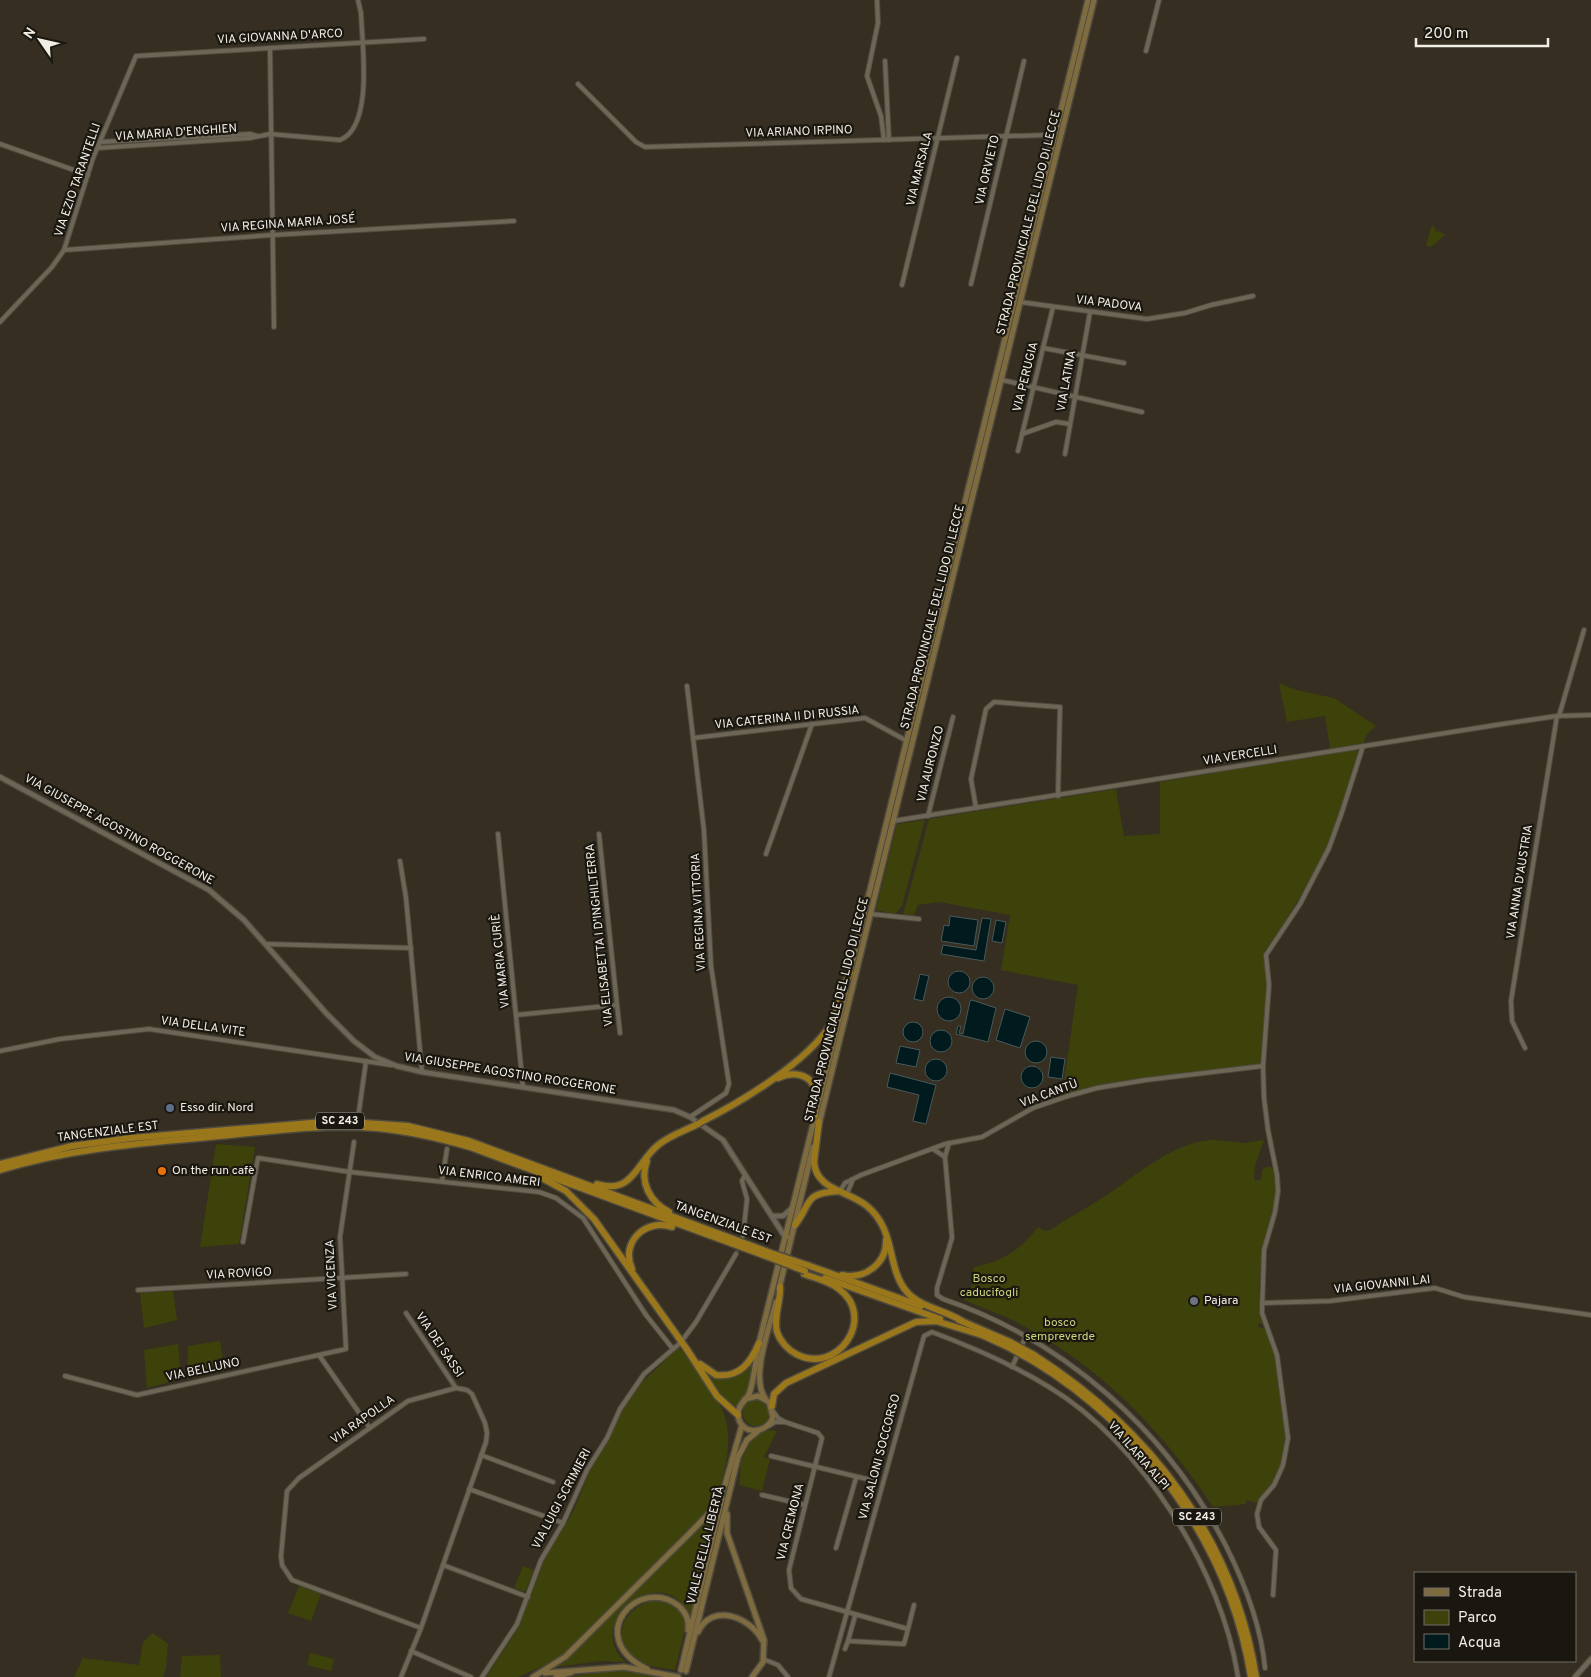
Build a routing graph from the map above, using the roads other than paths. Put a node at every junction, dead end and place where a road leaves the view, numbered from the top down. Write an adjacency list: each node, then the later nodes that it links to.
1 (358, 0): 7 (street)
2 (877, 0): 21 (street)
3 (1088, 0): 15 (main road, STRADA PROVINCIALE DEL LIDO DI LECCE)
4 (1094, 0): 33 (main road, STRADA PROVINCIALE DEL LIDO DI LECCE)
5 (1159, 0): 9 (street)
6 (424, 39): 7 (street, VIA GIOVANNA D'ARCO)
7 (362, 43): 8 (street, VIA GIOVANNA D'ARCO); 16 (street, VIA MARIA D'ENGHIEN)
8 (270, 48): 10 (street, VIA GIOVANNA D'ARCO); 16 (street)
9 (1146, 52)
10 (136, 56): 23 (street, VIA EZIO TARANTELLI)
11 (957, 58): 20 (street, VIA MARSALA)
12 (885, 61): 22 (street)
13 (1024, 61): 19 (street, VIA ORVIETO)
14 (578, 84): 21 (street, VIA ARIANO IRPINO)
15 (1059, 117): 17 (street); 26 (main road, STRADA PROVINCIALE DEL LIDO DI LECCE)
16 (270, 134): 18 (street, VIA MARIA D'ENGHIEN); 29 (street)
17 (1046, 135): 19 (street, VIA ARIANO IRPINO); 26 (street)
18 (257, 136): 23 (street, VIA MARIA D'ENGHIEN); 25 (street, VIA MARIA D'ENGHIEN)
19 (1006, 136): 20 (street, VIA ARIANO IRPINO); 31 (street, VIA ORVIETO)
20 (938, 138): 22 (street, VIA ARIANO IRPINO); 32 (street, VIA MARSALA)
21 (884, 140): 22 (street, VIA ARIANO IRPINO)
22 (890, 140)
23 (100, 142): 25 (street, VIA EZIO TARANTELLI)
24 (0, 144): 27 (street)
25 (97, 148): 27 (street, VIA EZIO TARANTELLI)
26 (1051, 152): 33 (main road, STRADA PROVINCIALE DEL LIDO DI LECCE)
27 (88, 175): 30 (street, VIA EZIO TARANTELLI)
28 (514, 221): 29 (street, VIA REGINA MARIA JOSÉ)
29 (273, 235): 30 (street, VIA REGINA MARIA JOSÉ); 40 (street)
30 (64, 250): 39 (street, VIA EZIO TARANTELLI)
31 (971, 284)
32 (902, 285)
33 (1019, 294): 35 (main road, STRADA PROVINCIALE DEL LIDO DI LECCE); 37 (main road, STRADA PROVINCIALE DEL LIDO DI LECCE)
34 (1254, 296): 38 (street, VIA PADOVA)
35 (1020, 302): 36 (street, VIA PADOVA); 37 (main road, STRADA PROVINCIALE DEL LIDO DI LECCE)
36 (1053, 307): 38 (street, VIA PADOVA); 41 (street, VIA PERUGIA)
37 (1015, 309): 44 (main road, STRADA PROVINCIALE DEL LIDO DI LECCE); 59 (main road, STRADA PROVINCIALE DEL LIDO DI LECCE)
38 (1090, 312): 42 (street, VIA LATINA)
39 (0, 322)
40 (274, 326)
41 (1043, 348): 42 (street); 45 (street, VIA PERUGIA)
42 (1082, 355): 43 (street); 46 (street, VIA LATINA)
43 (1124, 364)
44 (1002, 380): 45 (street); 65 (main road, STRADA PROVINCIALE DEL LIDO DI LECCE)
45 (1033, 388): 46 (street); 49 (street, VIA PERUGIA)
46 (1074, 397): 47 (street); 48 (street, VIA LATINA)
47 (1142, 412)
48 (1070, 424): 49 (street); 51 (street, VIA LATINA)
49 (1022, 434): 50 (street, VIA PERUGIA)
50 (1018, 451)
51 (1065, 454)
52 (1584, 630): 55 (street, VIA ANNA D'AUSTRIA)
53 (687, 686): 58 (street, VIA REGINA VITTORIA)
54 (1591, 715): 55 (street, VIA VERCELLI)
55 (1558, 716): 60 (street, VIA VERCELLI); 78 (street, VIA ANNA D'AUSTRIA)
56 (953, 717): 64 (street, VIA AURONZO)
57 (812, 724): 58 (street, VIA CATERINA II DI RUSSIA); 59 (street, VIA CATERINA II DI RUSSIA); 68 (street)
58 (693, 738): 88 (street, VIA REGINA VITTORIA)
59 (907, 741): 74 (main road, STRADA PROVINCIALE DEL LIDO DI LECCE)
60 (1363, 746): 62 (street, VIA VERCELLI); 82 (street)
61 (0, 776): 72 (street, VIA GIUSEPPE AGOSTINO ROGGERONE)
62 (1058, 796): 63 (street, VIA VERCELLI); 63 (street)
63 (976, 808): 64 (street, VIA VERCELLI)
64 (928, 816): 65 (street, VIA VERCELLI)
65 (893, 821): 70 (main road, STRADA PROVINCIALE DEL LIDO DI LECCE)
66 (498, 834): 76 (street, VIA MARIA CURIÈ)
67 (599, 834): 75 (street, VIA ELISABETTA I D'INGHILTERRA)
68 (766, 854)
69 (400, 861): 73 (street)
70 (871, 914): 71 (street); 89 (main road, STRADA PROVINCIALE DEL LIDO DI LECCE)
71 (919, 919)
72 (266, 944): 73 (street); 81 (street, VIA GIUSEPPE AGOSTINO ROGGERONE)
73 (411, 948): 83 (street)
74 (850, 974): 84 (highway); 87 (main road, STRADA PROVINCIALE DEL LIDO DI LECCE)
75 (617, 1005): 76 (street); 77 (street, VIA ELISABETTA I D'INGHILTERRA)
76 (516, 1015): 85 (street, VIA MARIA CURIÈ)
77 (620, 1033)
78 (1525, 1048)
79 (0, 1052): 80 (street, VIA DELLA VITE)
80 (366, 1061): 81 (street, VIA DELLA VITE); 86 (street)
81 (397, 1066): 83 (street, VIA GIUSEPPE AGOSTINO ROGGERONE)
82 (1264, 1066): 91 (street, VIA CANTÙ); 123 (street)
83 (422, 1072): 85 (street, VIA GIUSEPPE AGOSTINO ROGGERONE)
84 (768, 1083): 87 (highway); 94 (highway)
85 (523, 1087): 88 (street, VIA GIUSEPPE AGOSTINO ROGGERONE)
86 (359, 1111)
87 (815, 1116): 106 (main road, STRADA PROVINCIALE DEL LIDO DI LECCE)
88 (690, 1117): 100 (street, VIA GIUSEPPE AGOSTINO ROGGERONE)
89 (819, 1122): 104 (highway); 109 (main road, STRADA PROVINCIALE DEL LIDO DI LECCE)
90 (354, 1142): 99 (street, VIA VICENZA)
91 (949, 1143): 93 (street, VIA CANTÙ); 95 (street)
92 (447, 1149): 103 (street)
93 (930, 1149): 95 (street); 102 (street, VIA CANTÙ)
94 (652, 1151): 101 (highway); 110 (highway)
95 (945, 1158): 128 (street)
96 (0, 1164): 101 (highway, TANGENZIALE EST / SC 243)
97 (514, 1164): 98 (highway, TANGENZIALE EST / SC 243); 110 (highway, TANGENZIALE EST / SC 243); 120 (highway)
98 (0, 1170)
99 (350, 1172): 103 (street, VIA ENRICO AMERI); 114 (street, VIA ENRICO AMERI); 119 (street, VIA VICENZA)
100 (745, 1175): 107 (street, VIA GIUSEPPE AGOSTINO ROGGERONE); 111 (street)
101 (565, 1176): 110 (highway, TANGENZIALE EST / SC 243)
102 (853, 1180): 104 (street, VIA CANTÙ); 105 (street)
103 (442, 1181): 135 (street, VIA ENRICO AMERI)
104 (840, 1191): 105 (highway); 109 (highway)
105 (848, 1194): 108 (highway)
106 (792, 1208): 107 (street); 112 (main road, STRADA PROVINCIALE DEL LIDO DI LECCE)
107 (772, 1216): 112 (street, VIA GIUSEPPE AGOSTINO ROGGERONE)
108 (881, 1222): 117 (highway); 126 (highway)
109 (795, 1225): 113 (main road, STRADA PROVINCIALE DEL LIDO DI LECCE)
110 (705, 1232): 116 (highway, TANGENZIALE EST / SC 243, bridge); 120 (highway)
111 (743, 1236)
112 (785, 1237): 113 (street); 130 (main road)
113 (791, 1238): 121 (main road)
114 (243, 1242)
115 (736, 1254): 129 (street)
116 (777, 1257): 117 (highway, bridge); 117 (highway, bridge)
117 (806, 1268): 121 (highway); 126 (highway, SC 243); 127 (highway, SC 243)
118 (406, 1274): 119 (street, VIA ROVIGO)
119 (342, 1278): 122 (street, VIA ROVIGO); 134 (street, VIA VICENZA)
120 (640, 1283): 133 (highway)
121 (780, 1286): 142 (main road)
122 (138, 1290)
123 (1262, 1303): 125 (street, VIA GIOVANNI LAI); 163 (street)
124 (406, 1313): 140 (street, VIA DEI SASSI)
125 (1591, 1315)
126 (962, 1321): 132 (highway, SC 243)
127 (985, 1336): 132 (highway, SC 243); 142 (highway)
128 (1026, 1336): 138 (street); 176 (street)
129 (684, 1338)
130 (759, 1343): 133 (highway); 141 (main road)
131 (679, 1344): 135 (street, VIA LUIGI SCRIMIERI)
132 (1009, 1345): 137 (highway, SC 243, bridge)
133 (686, 1348): 143 (highway)
134 (346, 1349): 136 (street, VIA BELLUNO)
135 (673, 1349): 160 (street, VIA LUIGI SCRIMIERI)
136 (319, 1355): 139 (street, VIA BELLUNO); 147 (street)
137 (1033, 1358): 190 (highway, SC 243); 191 (highway, SC 243)
138 (1012, 1367): 166 (street, VIA SALONI SOCCORSO); 189 (street, VIA ILARIA ALPI)
139 (65, 1376)
140 (456, 1388): 147 (street, VIA RAPOLLA); 149 (street)
141 (745, 1399): 142 (main road); 143 (main road)
142 (771, 1405): 144 (street, VIA CREMONA); 146 (main road)
143 (738, 1415): 145 (main road)
144 (785, 1422): 146 (street); 151 (street, VIA CREMONA)
145 (742, 1425): 148 (main road); 156 (main road, VIALE DELLA LIBERTÀ)
146 (767, 1427): 148 (main road, VIALE DELLA LIBERTÀ)
147 (369, 1428): 168 (street, VIA RAPOLLA)
148 (758, 1431): 152 (main road, VIALE DELLA LIBERTÀ)
149 (481, 1455): 155 (street); 157 (street)
150 (771, 1456): 151 (street)
151 (814, 1468): 153 (street); 159 (street, VIA CREMONA)
152 (735, 1469): 171 (main road); 179 (main road, VIALE DELLA LIBERTÀ)
153 (856, 1478): 154 (street); 161 (street)
154 (875, 1481)
155 (553, 1482)
156 (726, 1483): 179 (main road, VIALE DELLA LIBERTÀ); 183 (main road)
157 (470, 1488): 160 (street); 162 (street)
158 (762, 1495): 159 (street)
159 (805, 1505): 166 (street, VIA CREMONA)
160 (563, 1524): 164 (street, VIA LUIGI SCRIMIERI)
161 (836, 1548)
162 (443, 1565): 164 (street); 168 (street)
163 (1274, 1595)
164 (528, 1596): 182 (street, VIA LUIGI SCRIMIERI)
165 (914, 1605): 169 (street)
166 (847, 1614): 167 (street, VIA CREMONA); 188 (street, VIA SALONI SOCCORSO)
167 (855, 1616): 169 (street, VIA CREMONA); 170 (street)
168 (421, 1628): 173 (street)
169 (908, 1629): 170 (street)
170 (848, 1641): 172 (street)
171 (764, 1648): 174 (main road); 179 (main road)
172 (845, 1649)
173 (412, 1651): 180 (street); 181 (street)
174 (763, 1659): 186 (main road); 187 (street)
175 (1591, 1659): 192 (street)
176 (1265, 1668)
177 (585, 1670): 178 (main road); 183 (main road); 184 (main road)
178 (647, 1670): 179 (main road); 185 (main road)
179 (684, 1670)
180 (401, 1677)
181 (471, 1677)
182 (482, 1677)
183 (532, 1677)
184 (556, 1677)
185 (678, 1677)
186 (752, 1677)
187 (788, 1677)
188 (829, 1677)
189 (1238, 1677)
190 (1250, 1677)
191 (1256, 1677)
192 (1575, 1677)

